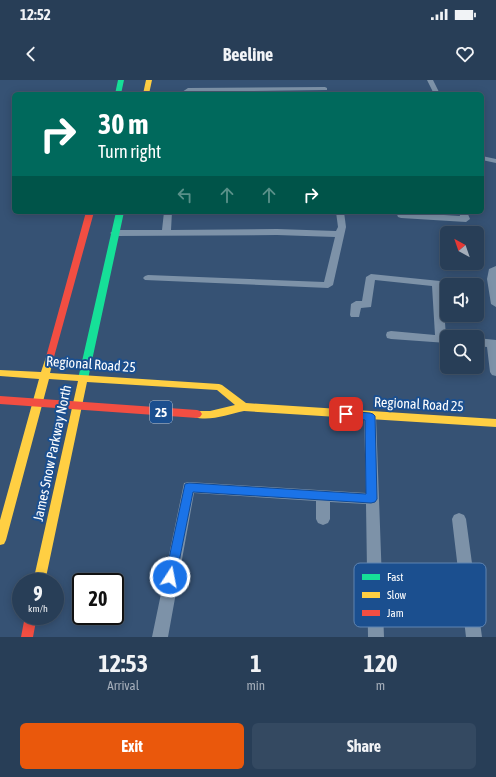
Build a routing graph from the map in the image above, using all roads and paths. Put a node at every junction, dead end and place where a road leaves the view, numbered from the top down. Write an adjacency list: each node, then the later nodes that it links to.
1 (121, 80): 6 (main road)
2 (150, 80): 7 (main road)
3 (324, 80): 5 (lane)
4 (430, 80): 9 (lane)
5 (325, 91): 8 (lane)
6 (118, 92)
7 (147, 92)
8 (185, 92)
9 (436, 92)
10 (484, 158): 11 (lane)
11 (496, 161)
12 (89, 214): 32 (main road, James Snow Parkway North)
13 (120, 214): 19 (main road, James Snow Parkway North)
14 (168, 214): 18 (lane)
15 (340, 214): 20 (lane)
16 (401, 214): 17 (lane)
17 (464, 214)
18 (166, 231): 19 (lane); 20 (lane)
19 (115, 233): 33 (main road, James Snow Parkway North)
20 (340, 234): 22 (lane)
21 (496, 269): 23 (lane)
22 (148, 278)
23 (496, 304)
24 (355, 315): 25 (lane)
25 (443, 330)
26 (392, 335): 27 (lane)
27 (440, 339)
28 (484, 343): 29 (lane)
29 (494, 344): 30 (lane)
30 (496, 372)
31 (0, 373): 32 (main road, Regional Road 25 / 25)
32 (46, 376): 33 (main road, Regional Road 25 / 25); 35 (main road, James Snow Parkway North)
33 (83, 378): 36 (main road, James Snow Parkway North); 37 (main road, Regional Road 25 / 25)
34 (0, 400): 35 (main road, Regional Road 25 / 25)
35 (38, 402): 36 (main road, Regional Road 25 / 25); 44 (main road, James Snow Parkway North)
36 (76, 406): 37 (main road, Regional Road 25 / 25); 47 (main road, James Snow Parkway North)
37 (244, 407): 38 (main road, Regional Road 25 / 25)
38 (370, 416): 39 (main road, Regional Road 25 / 25); 41 (lane)
39 (496, 423)
40 (323, 496): 41 (lane); 42 (lane); 52 (lane)
41 (371, 499): 45 (lane)
42 (323, 519)
43 (459, 519): 46 (lane)
44 (0, 540)
45 (373, 563)
46 (465, 563)
47 (41, 573)
48 (29, 625): 51 (main road)
49 (376, 627): 53 (lane)
50 (473, 627): 54 (lane)
51 (27, 637)
52 (160, 637)
53 (376, 637)
54 (474, 637)

